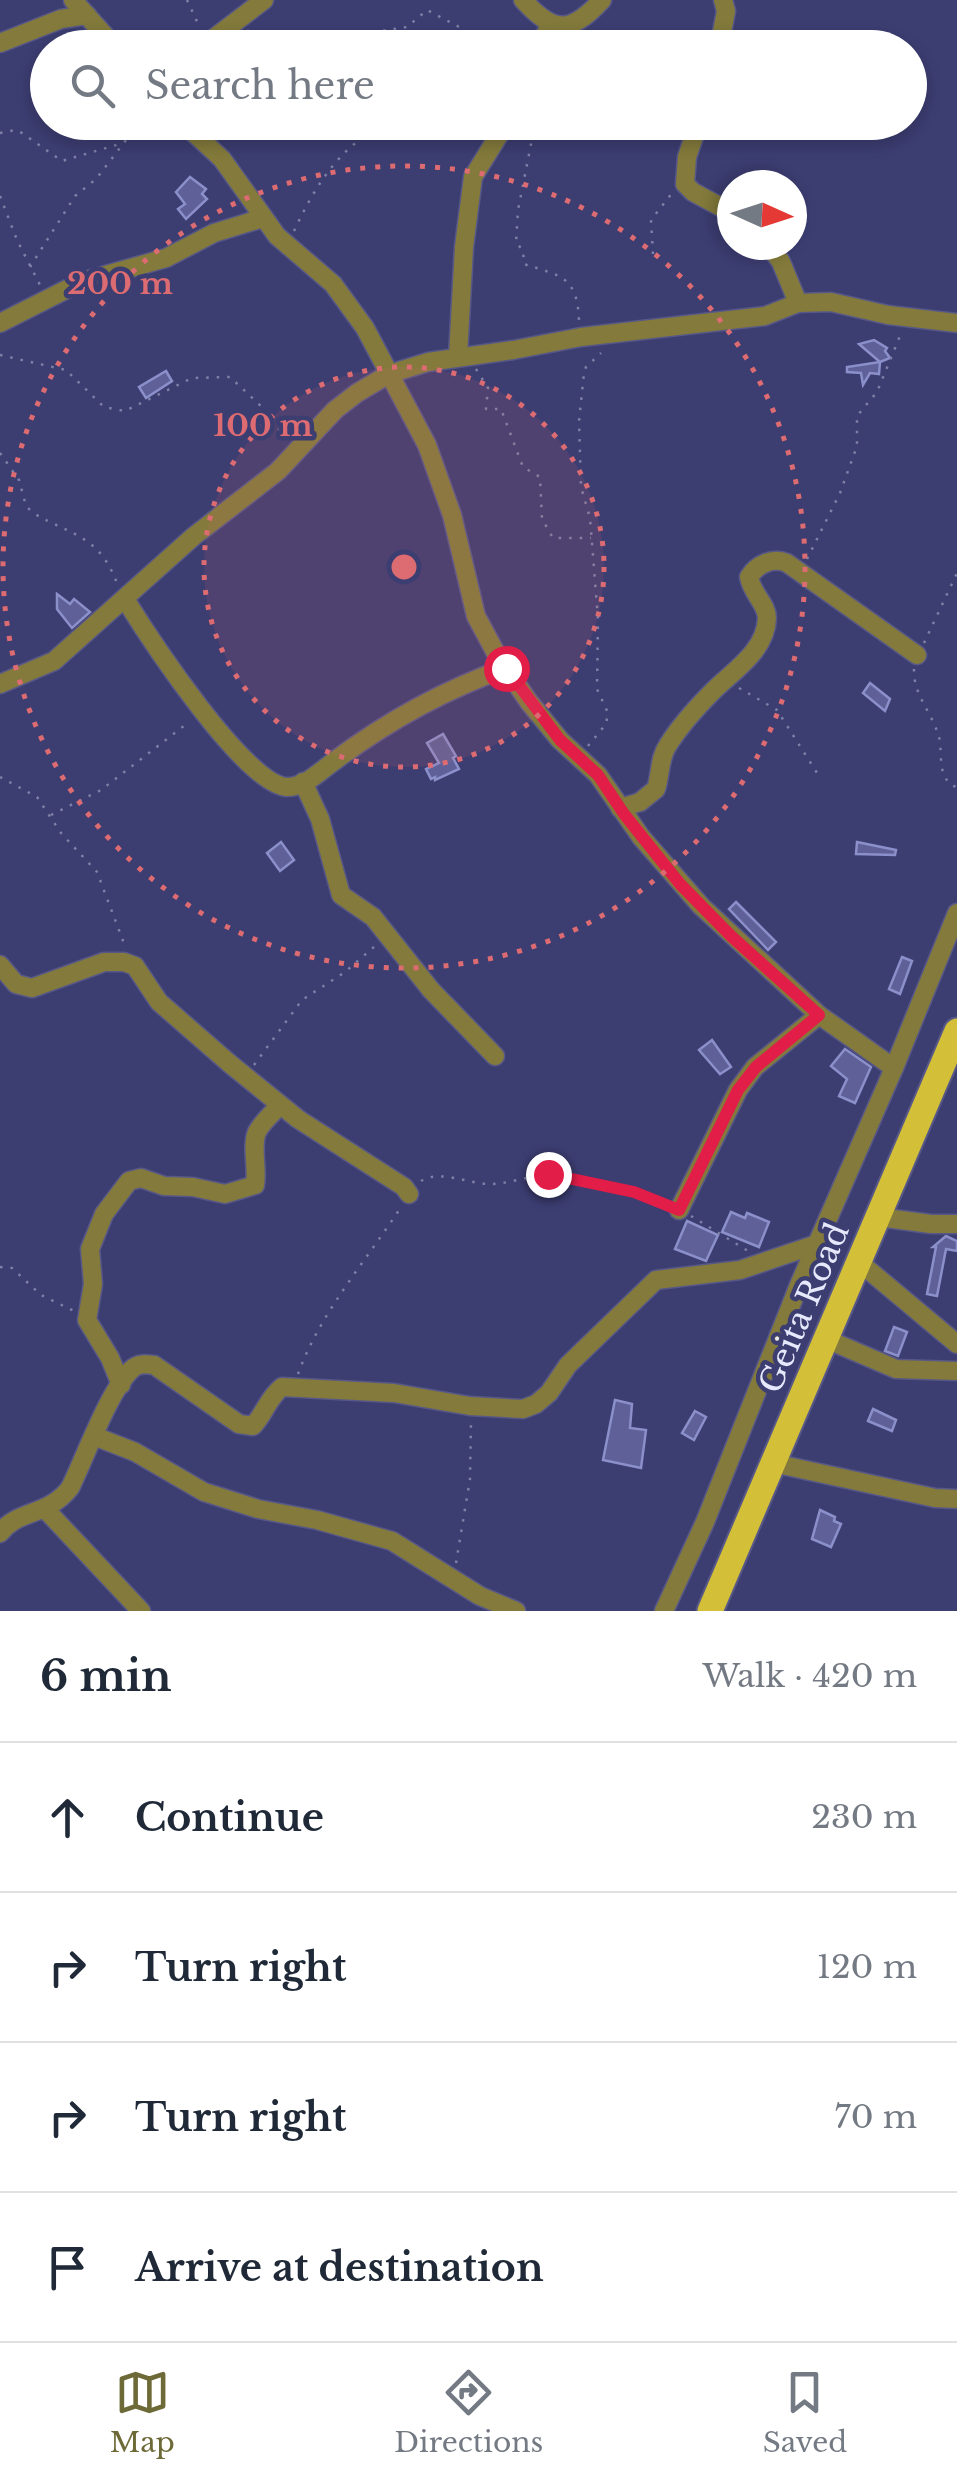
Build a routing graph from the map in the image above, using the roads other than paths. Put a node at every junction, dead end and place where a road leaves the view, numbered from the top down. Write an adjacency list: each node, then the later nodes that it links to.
1 (73, 0): 6 (street)
2 (264, 0): 10 (street)
3 (523, 0): 7 (street)
4 (602, 0): 7 (street)
5 (723, 0): 12 (street)
6 (87, 15): 8 (street); 9 (street)
7 (551, 24): 11 (street)
8 (34, 30)
9 (100, 30)
10 (225, 30)
11 (548, 30)
12 (722, 30)
13 (30, 32): 14 (street)
14 (0, 44)
15 (201, 140): 19 (street)
16 (496, 140): 24 (street)
17 (693, 140): 18 (street)
18 (717, 205)
19 (263, 218): 22 (street); 25 (street)
20 (779, 260): 21 (street)
21 (798, 303): 23 (street); 24 (street)
22 (0, 323)
23 (957, 323)
24 (463, 356): 25 (street)
25 (389, 374): 26 (street); 28 (street)
26 (125, 599): 29 (street); 30 (street)
27 (916, 655): 31 (street)
28 (506, 668): 30 (street); 31 (street)
29 (0, 684)
30 (303, 782): 36 (street)
31 (620, 808): 34 (street)
32 (957, 913): 37 (street)
33 (0, 965): 38 (street)
34 (819, 1015): 37 (street); 40 (street)
35 (957, 1031): 41 (highway, Geita Road)
36 (495, 1056)
37 (894, 1068): 43 (street)
38 (280, 1105): 39 (street); 48 (street)
39 (410, 1194)
40 (679, 1210)
41 (878, 1217): 42 (street); 44 (highway, Geita Road)
42 (957, 1224)
43 (817, 1244): 48 (street); 56 (street)
44 (859, 1262): 45 (highway, Geita Road); 46 (street)
45 (826, 1339): 47 (street); 50 (highway, Geita Road)
46 (957, 1344)
47 (957, 1371)
48 (121, 1384): 49 (street)
49 (94, 1436): 52 (street); 55 (street)
50 (773, 1463): 51 (street); 57 (highway, Geita Road)
51 (957, 1499)
52 (46, 1510): 53 (street); 54 (street)
53 (0, 1533)
54 (141, 1611)
55 (516, 1611)
56 (664, 1611)
57 (710, 1611)

